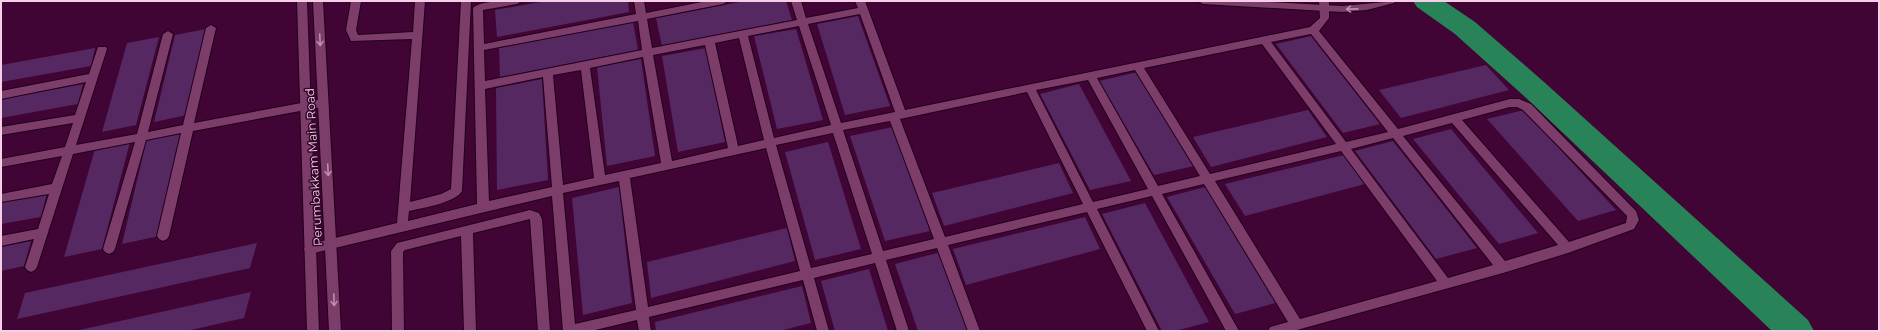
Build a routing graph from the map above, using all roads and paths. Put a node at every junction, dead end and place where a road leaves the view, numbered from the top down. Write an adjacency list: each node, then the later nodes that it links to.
1 (302, 1): 35 (street, Perumbakkam Main Road)
2 (318, 1): 34 (street, Perumbakkam Main Road, one-way to 34)
3 (356, 1): 20 (street)
4 (420, 1): 20 (street)
5 (466, 1): 59 (street)
6 (517, 1): 23 (street)
7 (639, 1): 14 (street)
8 (723, 1): 14 (street)
9 (796, 1): 15 (street)
10 (1203, 1): 13 (street)
11 (1391, 1): 13 (street, one-way to 13)
12 (862, 5): 15 (street); 36 (street)
13 (1325, 5): 17 (street)
14 (641, 16): 23 (street); 25 (street)
15 (802, 22): 19 (street); 40 (street)
16 (211, 28): 39 (street)
17 (1313, 30): 22 (street); 42 (street)
18 (168, 34): 43 (street)
19 (743, 34): 21 (street); 44 (street)
20 (417, 35): 59 (street)
21 (709, 40): 25 (street); 47 (street)
22 (1264, 40): 27 (street); 45 (street)
23 (479, 48): 31 (street)
24 (102, 49): 30 (street)
25 (648, 53): 26 (street); 49 (street)
26 (585, 65): 28 (street); 52 (street)
27 (1138, 66): 29 (street); 51 (street)
28 (548, 72): 31 (street); 54 (street)
29 (1090, 75): 32 (street); 55 (street)
30 (92, 78): 33 (street); 37 (street)
31 (480, 86): 58 (street)
32 (1030, 88): 36 (street); 57 (street)
33 (1, 95)
34 (323, 103): 35 (street); 66 (street, Perumbakkam Main Road, one-way to 66)
35 (304, 106): 39 (street); 69 (street, Perumbakkam Main Road)
36 (898, 115): 40 (street); 65 (street)
37 (79, 118): 41 (street); 46 (street)
38 (1454, 118): 42 (street); 67 (street); 67 (street)
39 (188, 128): 43 (street); 63 (street)
40 (836, 128): 44 (street); 70 (street)
41 (1, 131)
42 (1395, 134): 45 (street); 72 (street)
43 (142, 136): 46 (street); 68 (street)
44 (770, 143): 47 (street); 73 (street)
45 (1344, 146): 51 (street); 74 (street)
46 (68, 150): 48 (street); 53 (street)
47 (734, 151): 49 (street)
48 (1, 163)
49 (667, 166): 50 (street)
50 (624, 175): 52 (street); 75 (street)
51 (1207, 178): 55 (street); 76 (street)
52 (600, 181): 54 (street)
53 (56, 188): 56 (street); 62 (street)
54 (557, 190): 58 (street); 82 (street)
55 (1155, 191): 57 (street); 88 (street)
56 (1, 198)
57 (1090, 206): 65 (street); 87 (street)
58 (483, 207): 60 (street)
59 (404, 208): 60 (street)
60 (402, 227): 66 (street)
61 (467, 229): 79 (street); 80 (street); 81 (street)
62 (42, 233): 64 (street); 71 (street)
63 (162, 236)
64 (1, 241)
65 (941, 242): 70 (street); 86 (street)
66 (331, 244): 69 (street); 78 (street, Perumbakkam Main Road, one-way to 78)
67 (1568, 248): 72 (street)
68 (109, 249)
69 (310, 249): 77 (street, Perumbakkam Main Road)
70 (878, 257): 73 (street); 85 (street)
71 (31, 267)
72 (1503, 268): 74 (street)
73 (807, 274): 75 (street); 84 (street)
74 (1446, 284): 76 (street)
75 (642, 313): 82 (street); 83 (street)
76 (1296, 325): 89 (street)
77 (313, 331)
78 (335, 331)
79 (398, 331)
80 (470, 331)
81 (544, 331)
82 (569, 331)
83 (645, 331)
84 (823, 331)
85 (903, 331)
86 (974, 331)
87 (1153, 331)
88 (1233, 331)
89 (1274, 331)

